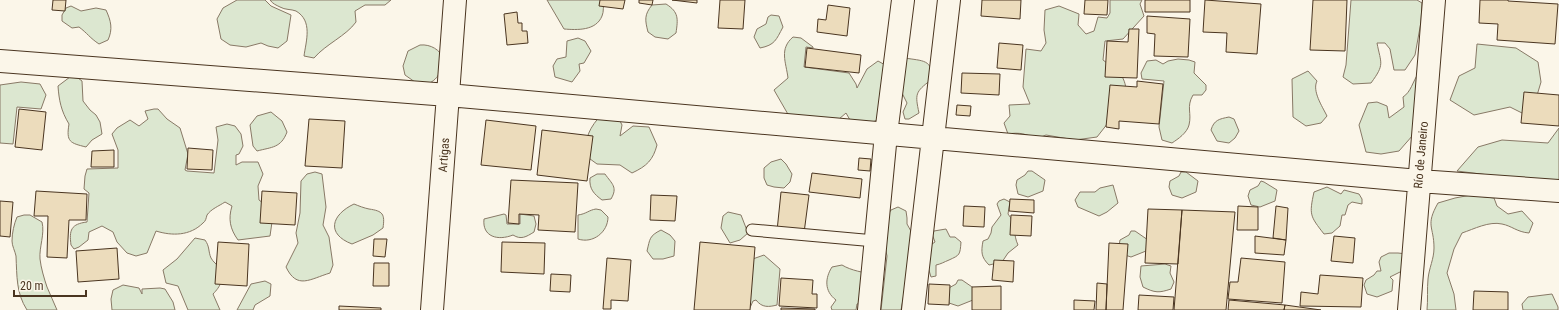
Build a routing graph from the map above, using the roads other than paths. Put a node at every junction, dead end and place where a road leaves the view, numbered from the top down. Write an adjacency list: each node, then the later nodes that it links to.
1 (455, 0): 6 (street, Artigas)
2 (903, 0): 7 (street)
3 (949, 0): 8 (street)
4 (1434, 0): 9 (street, Río de Janeiro)
5 (0, 61): 6 (street)
6 (448, 95): 7 (street); 13 (street, Artigas)
7 (886, 134): 8 (street); 12 (street)
8 (932, 138): 9 (street); 15 (street)
9 (1419, 181): 10 (street); 16 (street, Río de Janeiro)
10 (1559, 191)
11 (752, 230): 12 (lane)
12 (875, 241): 14 (street)
13 (432, 310)
14 (869, 310)
15 (913, 310)
16 (1409, 310)

